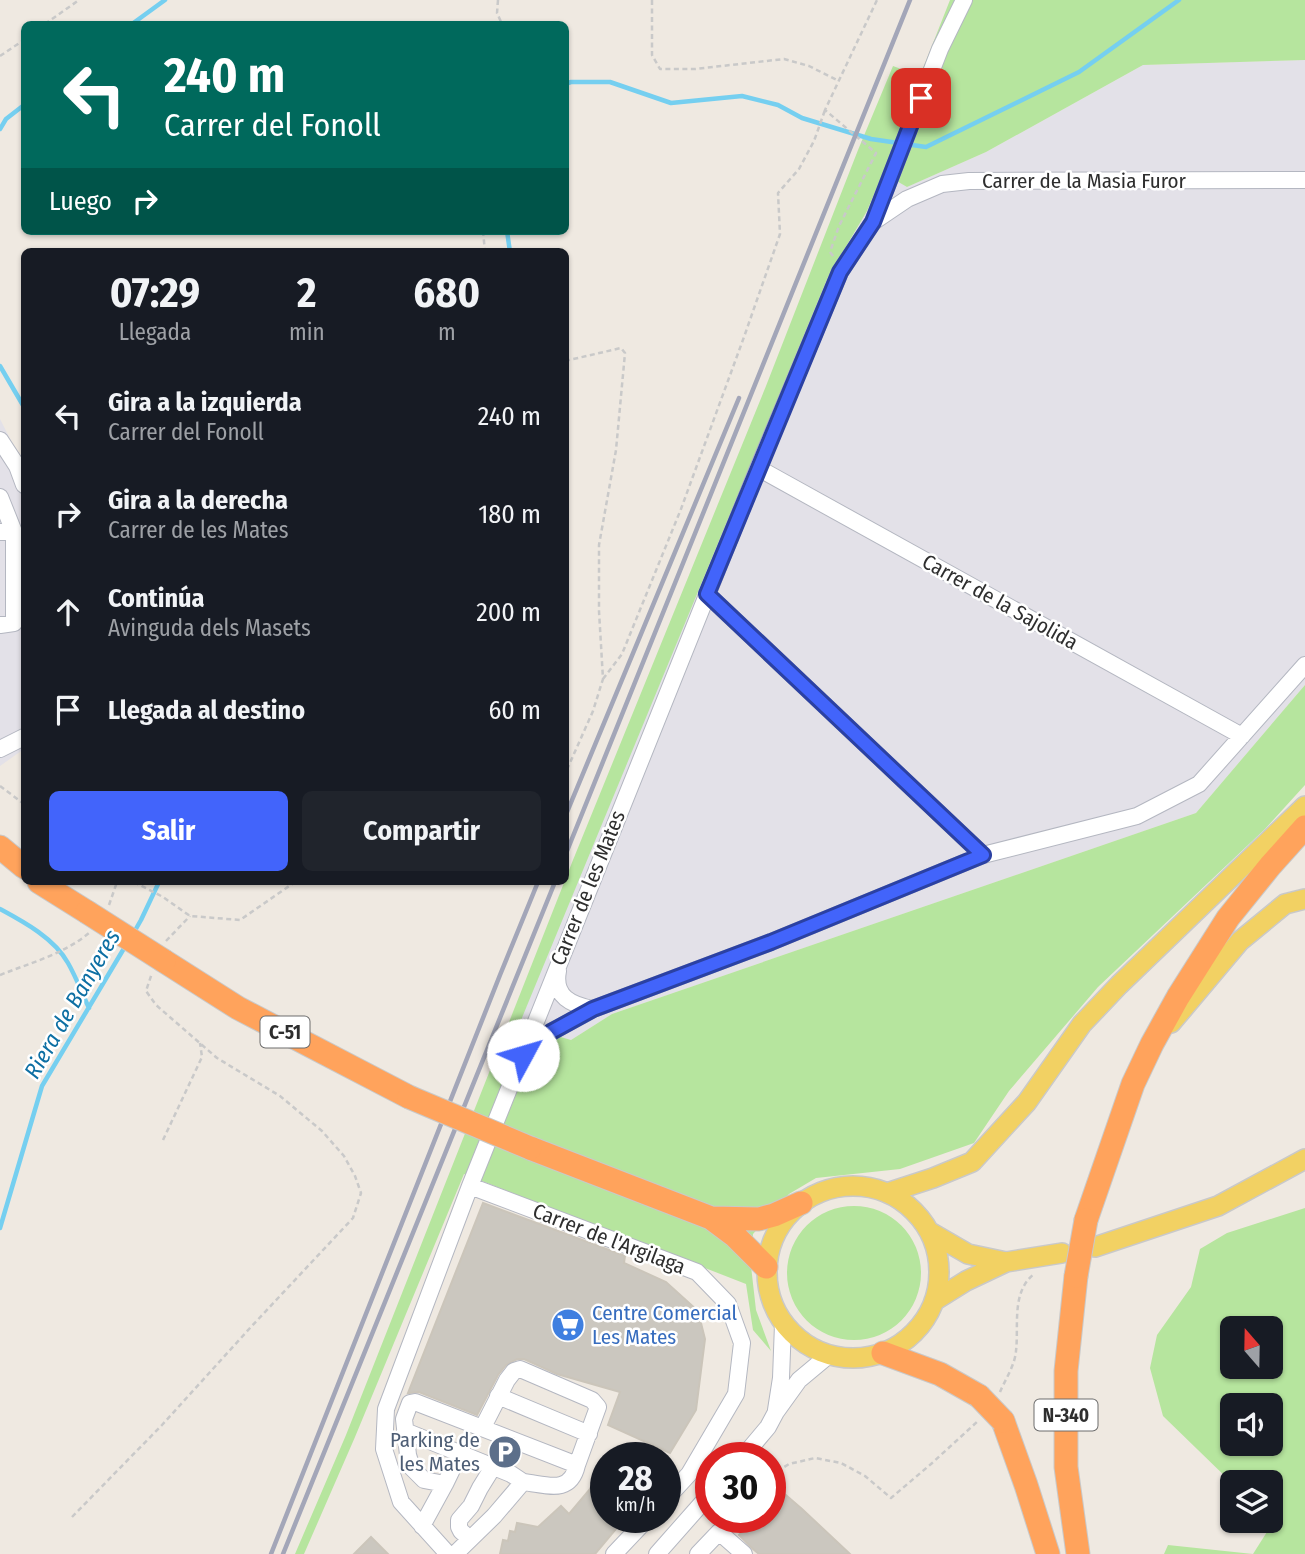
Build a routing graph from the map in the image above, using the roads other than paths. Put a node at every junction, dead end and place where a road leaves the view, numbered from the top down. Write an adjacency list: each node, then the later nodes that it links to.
1 (964, 0): 3 (street)
2 (1305, 180): 3 (street, Carrer de la Masia Furor)
3 (873, 222): 5 (street, Carrer de les Mates)
4 (0, 440): 6 (street)
5 (758, 468): 9 (street, Carrer de les Mates); 12 (street, Carrer de la Sajolida)
6 (21, 477)
7 (0, 498): 8 (street)
8 (7, 532): 10 (street)
9 (707, 594): 18 (street); 26 (street, Carrer de les Mates)
10 (0, 625)
11 (1305, 664): 12 (street)
12 (1242, 736): 18 (street)
13 (21, 739): 14 (street)
14 (0, 749)
15 (1305, 807): 34 (main road)
16 (1305, 828): 29 (highway, N-340)
17 (0, 847): 20 (highway)
18 (983, 855): 28 (street)
19 (0, 857): 22 (highway)
20 (21, 864)
21 (0, 867): 23 (highway)
22 (21, 874)
23 (21, 875)
24 (46, 886): 36 (highway, C-51, bridge)
25 (1305, 899): 29 (main road)
26 (561, 956): 27 (street, Carrer de les Mates); 28 (street)
27 (540, 1009): 28 (street); 30 (street, Carrer de les Mates)
28 (593, 1009): 30 (street)
29 (1152, 1044): 71 (highway, N-340, bridge)
30 (523, 1055): 33 (street, Carrer de les Mates)
31 (1305, 1144): 32 (main road)
32 (1300, 1156): 38 (main road)
33 (470, 1186): 56 (street, Carrer de l'Argilaga); 59 (street, Carrer de les Mates)
34 (887, 1193): 35 (main road); 37 (main road)
35 (801, 1203): 36 (highway, C-51); 41 (main road)
36 (711, 1218): 41 (highway, C-51)
37 (930, 1232): 40 (main road); 42 (main road)
38 (1095, 1247)
39 (1062, 1254): 40 (main road)
40 (1006, 1262): 42 (main road)
41 (766, 1267): 43 (main road)
42 (934, 1301): 44 (main road)
43 (783, 1324): 45 (main road); 47 (street)
44 (883, 1353): 45 (main road); 70 (highway)
45 (829, 1355): 47 (street)
46 (498, 1396): 48 (street); 50 (street); 50 (street)
47 (776, 1412): 51 (street)
48 (483, 1427): 49 (street); 53 (street)
49 (405, 1431): 52 (street); 57 (street)
50 (589, 1434): 53 (street)
51 (755, 1442)
52 (460, 1453): 54 (street); 57 (street)
53 (577, 1465): 55 (street)
54 (493, 1467): 55 (street); 63 (street)
55 (523, 1482): 63 (street)
56 (681, 1483)
57 (445, 1484): 59 (street)
58 (695, 1513): 67 (street)
59 (422, 1525): 64 (street, Carrer de les Mates)
60 (634, 1533): 66 (street)
61 (718, 1533): 68 (street)
62 (720, 1533): 69 (street)
63 (470, 1539): 65 (street)
64 (448, 1554)
65 (454, 1554)
66 (614, 1554)
67 (657, 1554)
68 (698, 1554)
69 (744, 1554)
70 (1048, 1554)
71 (1078, 1554)

